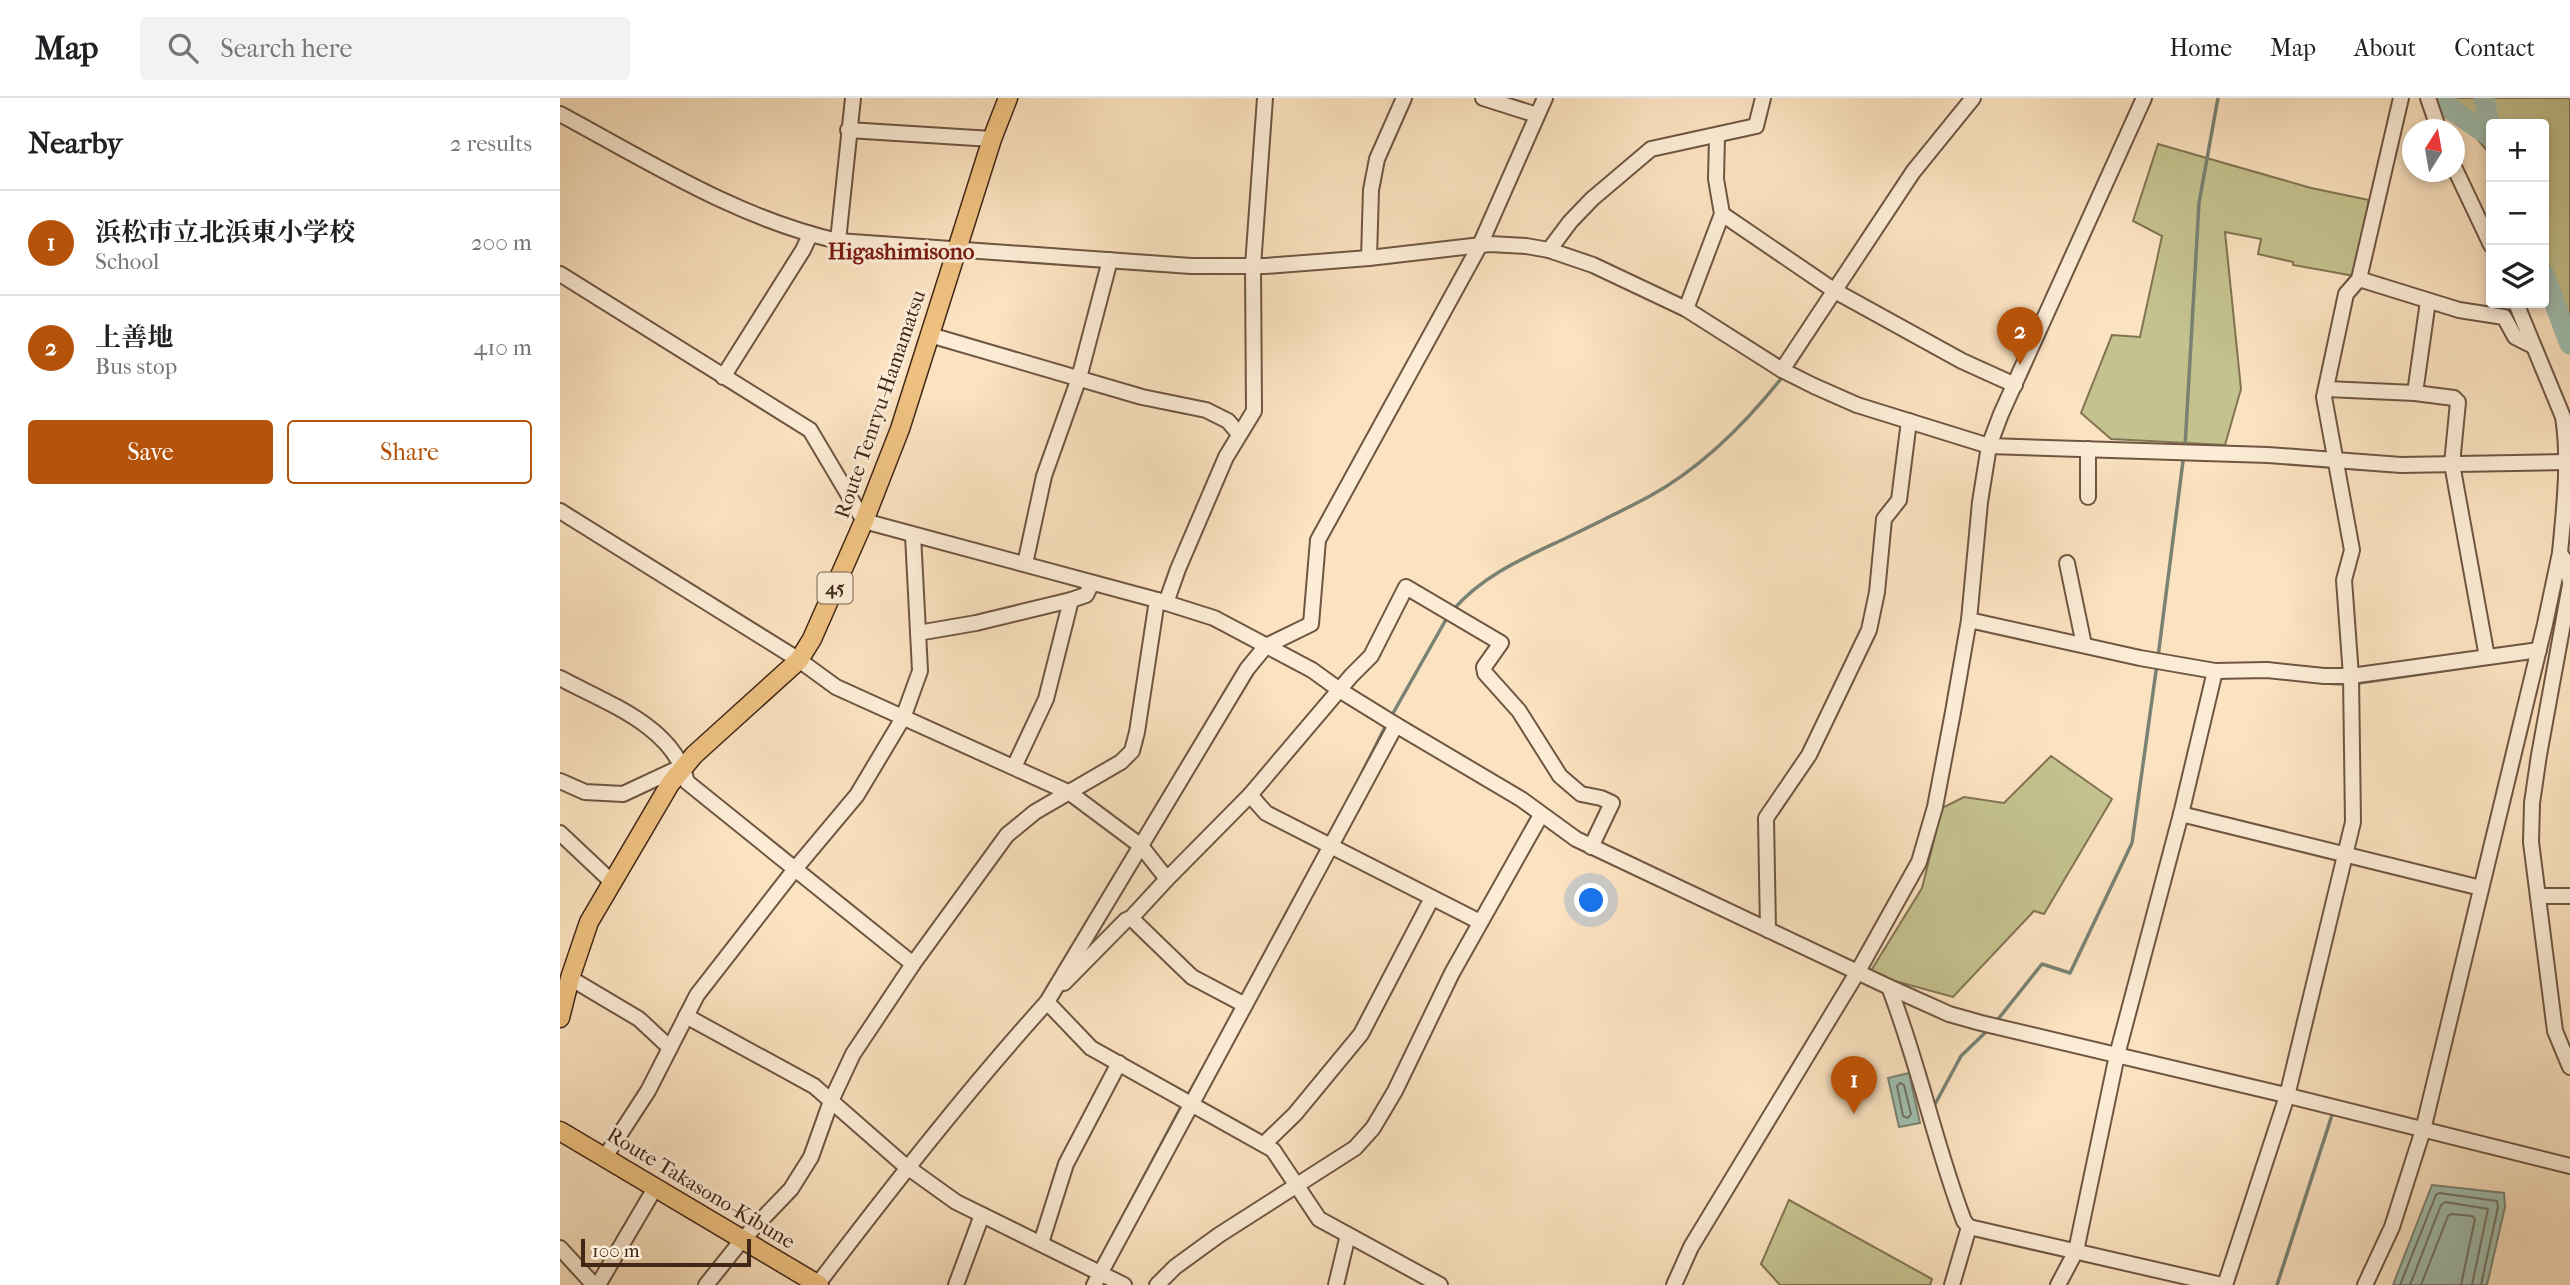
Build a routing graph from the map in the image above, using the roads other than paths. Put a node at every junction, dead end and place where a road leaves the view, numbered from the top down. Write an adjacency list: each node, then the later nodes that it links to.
1 (853, 98): 15 (street)
2 (1008, 98): 17 (main road, Route Tenryu-Hamamatsu / 45)
3 (1265, 98): 28 (street)
4 (1404, 98): 26 (street)
5 (1483, 98): 13 (street)
6 (1545, 98): 13 (street)
7 (1763, 98): 16 (street)
8 (1973, 98): 31 (street)
9 (2144, 98): 40 (street)
10 (2401, 98): 30 (street)
11 (2428, 98): 14 (street)
12 (560, 114): 21 (street)
13 (1538, 115): 23 (street)
14 (2435, 119)
15 (848, 130): 17 (street); 22 (street)
16 (1717, 136): 19 (street); 25 (street)
17 (992, 139): 24 (main road, Route Tenryu-Hamamatsu / 45)
18 (2461, 182): 20 (street)
19 (1722, 214): 31 (street); 34 (street)
20 (2486, 234)
21 (810, 235): 22 (street); 38 (street)
22 (838, 241): 24 (street)
23 (1480, 245): 25 (street); 26 (street); 65 (street)
24 (957, 249): 27 (street); 35 (main road, Route Tenryu-Hamamatsu / 45)
25 (1549, 250): 34 (street)
26 (1369, 258): 28 (street)
27 (1111, 260): 28 (street); 39 (street)
28 (1253, 266): 44 (street)
29 (560, 274): 38 (street)
30 (2359, 279): 32 (street); 41 (street)
31 (1835, 291): 37 (street); 40 (street)
32 (2428, 301): 36 (street); 42 (street)
33 (2518, 308): 36 (street)
34 (1686, 309): 37 (street)
35 (930, 335): 39 (street); 53 (main road, Route Tenryu-Hamamatsu / 45)
36 (2533, 346): 46 (street)
37 (1782, 370): 43 (street)
38 (723, 377): 53 (street)
39 (1079, 378): 44 (street); 57 (street)
40 (2015, 385): 45 (street)
41 (2327, 388): 42 (street); 48 (street)
42 (2415, 393): 50 (street)
43 (1909, 421): 45 (street); 96 (street)
44 (1239, 434): 61 (street)
45 (1989, 446): 47 (street); 62 (street)
46 (2569, 446): 49 (street)
47 (2088, 449): 48 (street); 51 (street)
48 (2337, 461): 50 (street); 70 (street)
49 (2567, 463): 50 (street); 55 (street)
50 (2452, 464): 67 (street)
51 (2088, 496)
52 (560, 511): 68 (street)
53 (864, 521): 54 (street); 68 (main road, Route Tenryu-Hamamatsu / 45)
54 (913, 535): 57 (street); 63 (street)
55 (2560, 553): 59 (street); 66 (street)
56 (2067, 563): 64 (street)
57 (1025, 564): 58 (street)
58 (1091, 583): 60 (street); 61 (street)
59 (2570, 583): 91 (street)
60 (1071, 600): 63 (street); 76 (street)
61 (1162, 601): 65 (street); 78 (street)
62 (1969, 620): 64 (street); 98 (street)
63 (918, 633): 73 (street)
64 (2084, 645): 69 (street)
65 (1266, 646): 72 (street); 84 (street)
66 (2539, 650): 67 (street); 90 (street)
67 (2487, 657): 70 (street)
68 (799, 660): 73 (street); 75 (main road, Route Tenryu-Hamamatsu / 45)
69 (2215, 671): 70 (street); 80 (street)
70 (2351, 676): 86 (street)
71 (560, 678): 75 (street)
72 (1341, 691): 74 (street); 79 (street); 85 (street)
73 (903, 718): 76 (street); 87 (street)
74 (1396, 725): 81 (street); 83 (street)
75 (683, 766): 77 (street); 87 (street); 89 (main road, Route Tenryu-Hamamatsu / 45)
76 (1014, 767): 78 (street)
77 (560, 781)
78 (1070, 793): 84 (street); 97 (street)
79 (1250, 795): 83 (street); 88 (street)
80 (2181, 814): 86 (street); 106 (street)
81 (1541, 815): 85 (street); 95 (street)
82 (560, 832): 89 (street)
83 (1331, 845): 93 (street); 102 (street)
84 (1140, 846): 88 (street); 101 (street)
85 (1591, 847): 96 (street)
86 (2345, 854): 90 (street); 109 (street)
87 (795, 869): 97 (street); 103 (street)
88 (1167, 878): 94 (street)
89 (612, 882): 99 (main road, Route Tenryu-Hamamatsu / 45)
90 (2481, 887): 112 (street)
91 (2538, 896): 92 (street); 108 (street)
92 (2570, 896)
93 (1432, 898): 95 (street); 114 (street)
94 (1131, 918): 101 (street); 102 (street)
95 (1480, 922): 118 (street)
96 (1768, 930): 98 (street)
97 (913, 964): 111 (street)
98 (1857, 973): 100 (street); 136 (street)
99 (570, 978): 104 (main road, Route Tenryu-Hamamatsu / 45); 105 (street)
100 (1889, 987): 106 (street); 121 (street)
101 (1052, 996): 107 (street); 117 (street)
102 (1241, 1003): 110 (street)
103 (686, 1016): 105 (street); 111 (street)
104 (560, 1018)
105 (670, 1048): 115 (street)
106 (2117, 1055): 109 (street); 126 (street)
107 (1119, 1063): 110 (street); 124 (street)
108 (2570, 1067)
109 (2287, 1096): 112 (street); 139 (street)
110 (1187, 1102): 114 (street); 127 (street)
111 (834, 1104): 117 (street); 123 (street)
112 (2423, 1130): 116 (street); 140 (street)
113 (560, 1131): 115 (main road, Route Takasono-Kibune)
114 (1265, 1144): 118 (street)
115 (605, 1157): 119 (main road, Route Takasono-Kibune)
116 (2570, 1167)
117 (907, 1168): 120 (street); 128 (street)
118 (1297, 1186): 122 (street); 133 (street)
119 (655, 1188): 123 (main road, Route Takasono-Kibune); 129 (street)
120 (982, 1215): 124 (street); 131 (street)
121 (1969, 1227): 126 (street); 137 (street)
122 (1348, 1236): 134 (street); 135 (street)
123 (742, 1240): 128 (main road, Route Takasono-Kibune); 130 (street)
124 (1041, 1243): 127 (street)
125 (560, 1248): 129 (street)
126 (2076, 1251): 138 (street); 139 (street)
127 (1095, 1275): 132 (street)
128 (813, 1284)
129 (596, 1285)
130 (706, 1285)
131 (956, 1285)
132 (1124, 1285)
133 (1157, 1285)
134 (1336, 1285)
135 (1440, 1285)
136 (1674, 1285)
137 (1952, 1285)
138 (2058, 1285)
139 (2224, 1285)
140 (2365, 1285)

